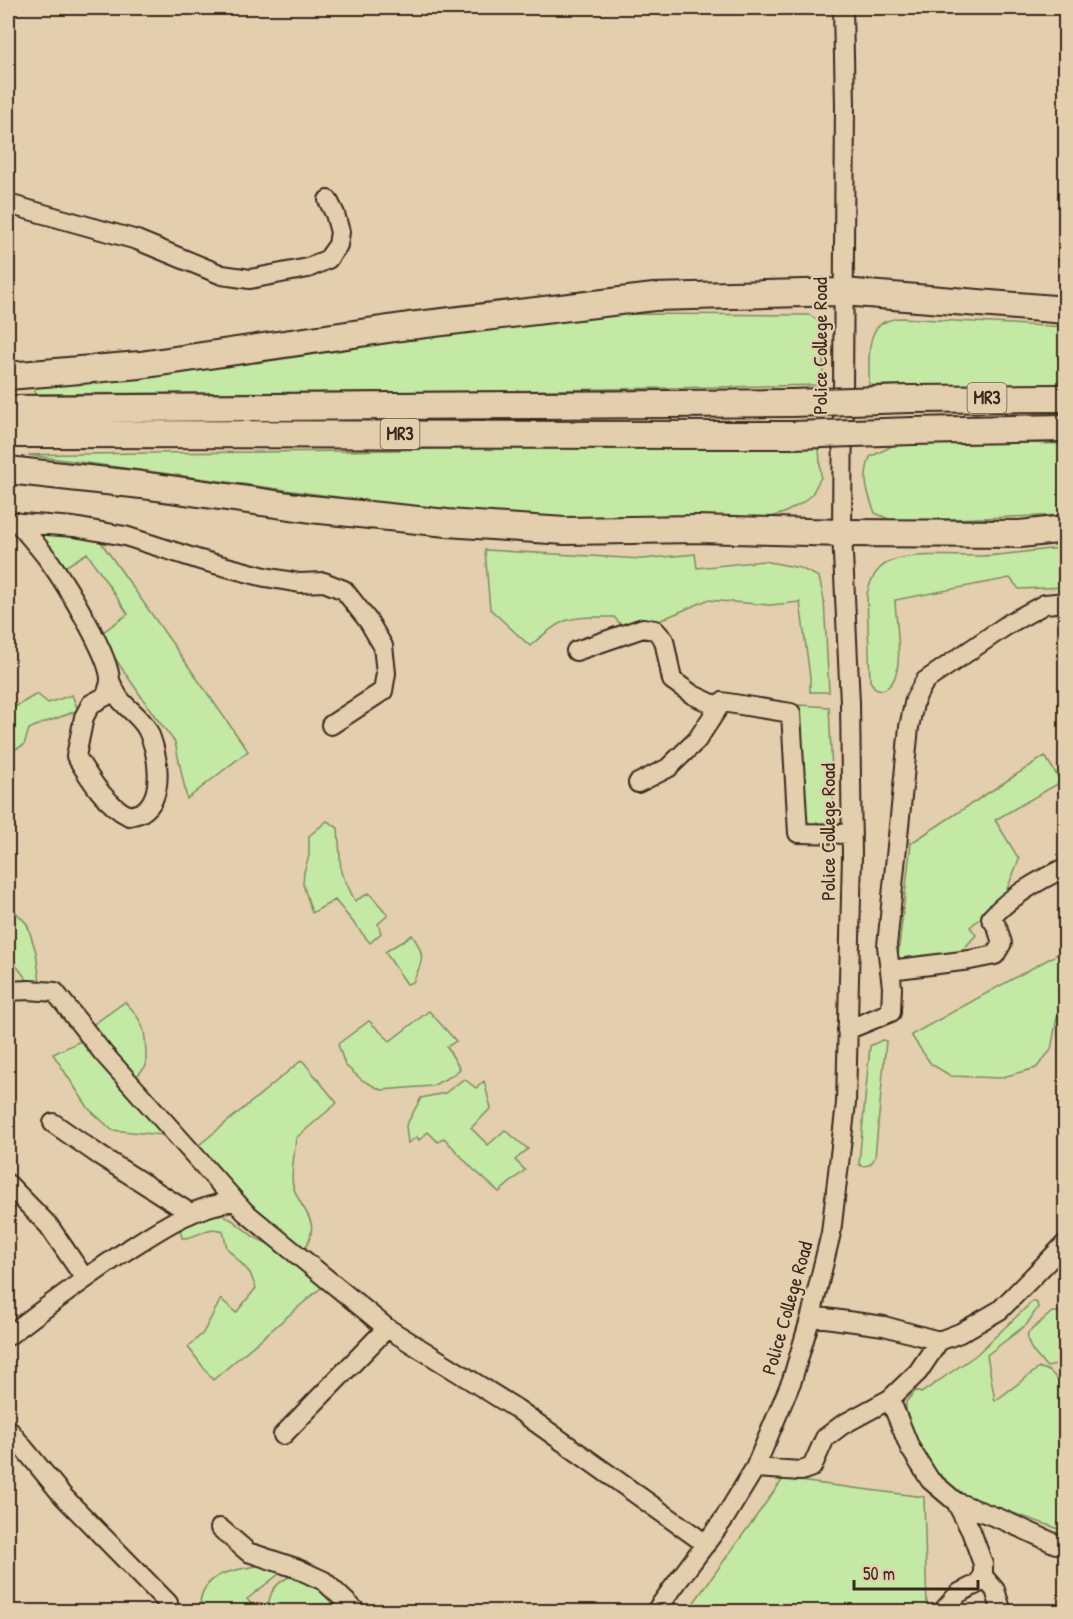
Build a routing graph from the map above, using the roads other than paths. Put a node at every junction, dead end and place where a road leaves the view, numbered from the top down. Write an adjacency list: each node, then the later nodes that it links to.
1 (843, 8): 4 (street, Police College Road)
2 (328, 200): 3 (street)
3 (8, 204)
4 (843, 292): 5 (highway); 6 (highway); 14 (street, Police College Road)
5 (1065, 310)
6 (8, 376)
7 (1065, 398): 8 (highway, MR3, bridge)
8 (8, 409)
9 (1065, 428): 10 (highway, MR3, bridge)
10 (8, 434)
11 (8, 470): 14 (highway)
12 (10, 520): 17 (street); 19 (street)
13 (1065, 529): 14 (highway)
14 (842, 533): 21 (street, Police College Road)
15 (1065, 602): 23 (street)
16 (576, 651): 18 (street)
17 (110, 681): 17 (street)
18 (719, 707): 20 (street); 21 (street)
19 (331, 725)
20 (638, 783)
21 (852, 834): 25 (street, Police College Road)
22 (1065, 867): 23 (street)
23 (890, 970): 25 (street)
24 (8, 991): 28 (street)
25 (847, 1030): 32 (street, Police College Road)
26 (53, 1123): 29 (street)
27 (8, 1184): 31 (street)
28 (234, 1201): 29 (street); 33 (street)
29 (190, 1213): 31 (street)
30 (1065, 1243): 35 (street)
31 (85, 1279): 34 (street)
32 (811, 1316): 35 (street); 39 (street, Police College Road)
33 (387, 1328): 38 (street); 42 (street)
34 (8, 1336)
35 (939, 1341): 36 (street)
36 (891, 1399): 39 (street); 40 (street)
37 (8, 1429): 45 (street)
38 (283, 1435)
39 (754, 1468): 42 (street, Police College Road)
40 (956, 1502): 43 (street); 44 (street)
41 (220, 1528): 46 (street)
42 (706, 1544): 47 (street, Police College Road)
43 (1065, 1544)
44 (983, 1575): 48 (street); 49 (street)
45 (168, 1603)
46 (357, 1611)
47 (655, 1611)
48 (942, 1611)
49 (1002, 1611)

